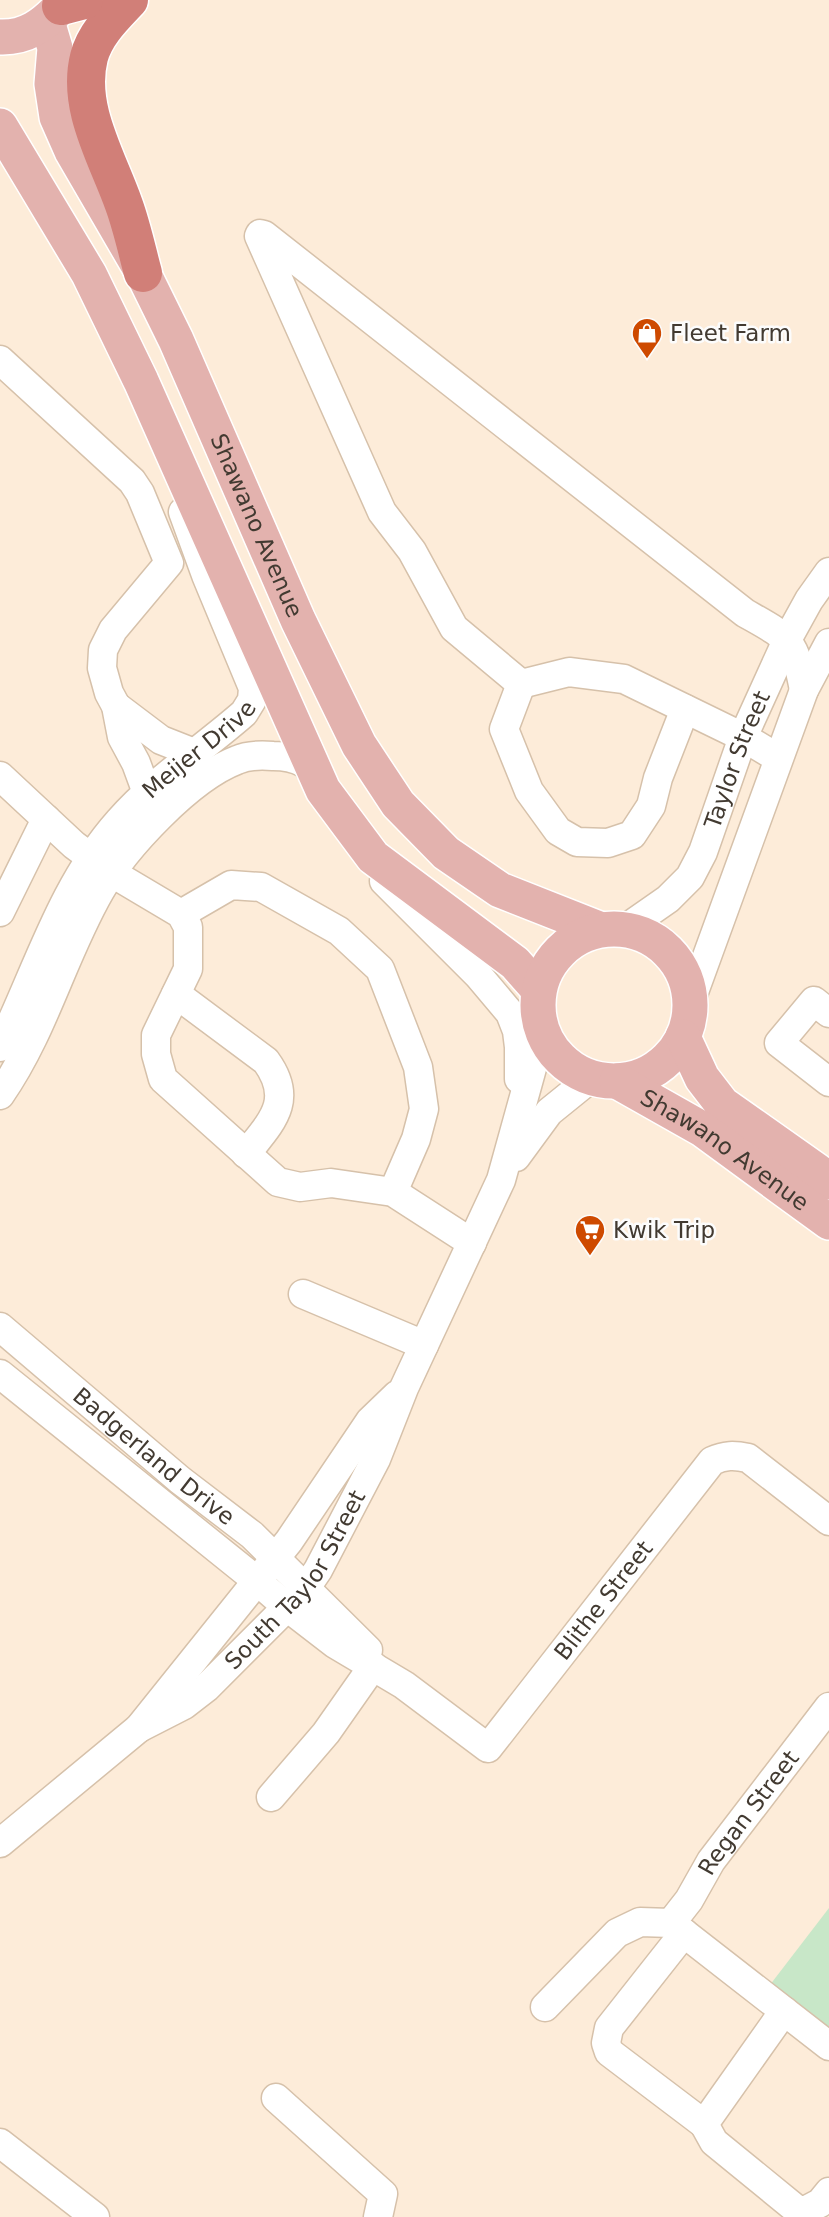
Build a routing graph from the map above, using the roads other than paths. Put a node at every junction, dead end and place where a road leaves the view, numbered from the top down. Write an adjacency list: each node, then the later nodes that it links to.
1 (129, 0): 5 (highway)
2 (64, 7): 3 (main road); 5 (main road, Shawano Avenue)
3 (0, 37)
4 (0, 126): 7 (main road, Shawano Avenue)
5 (143, 273): 26 (main road, Shawano Avenue)
6 (0, 360): 14 (street)
7 (160, 424): 17 (street, Meijer Drive); 20 (main road, Shawano Avenue)
8 (829, 572): 10 (street, Taylor Street)
9 (829, 623): 10 (street)
10 (788, 638): 12 (street); 13 (street); 16 (street, Taylor Street)
11 (829, 643): 13 (street, Taylor Street)
12 (521, 684): 15 (street); 15 (street)
13 (804, 690): 18 (street, Taylor Street)
14 (116, 706): 17 (street); 21 (street)
15 (685, 709): 16 (street)
16 (743, 737): 18 (street); 26 (street, Taylor Street)
17 (194, 753): 21 (street, Meijer Drive)
18 (778, 758): 29 (street, Taylor Street)
19 (0, 776): 22 (street)
20 (320, 785): 23 (street, Meijer Drive); 27 (main road, Shawano Avenue); 37 (street)
21 (147, 793): 23 (street, Meijer Drive)
22 (46, 819): 23 (street); 24 (street)
23 (101, 865): 25 (street); 33 (street, Meijer Drive); 36 (street, Meijer Drive)
24 (0, 912)
25 (181, 914): 28 (street); 41 (street)
26 (612, 929): 27 (main road); 29 (main road)
27 (538, 989): 31 (main road)
28 (176, 994): 38 (street); 38 (street)
29 (690, 1003): 32 (main road)
30 (829, 1013): 35 (street)
31 (542, 1032): 34 (main road); 37 (street, South Taylor Street)
32 (683, 1037): 34 (main road); 40 (main road, Shawano Avenue)
33 (0, 1047)
34 (604, 1080): 39 (street, South Taylor Street); 42 (main road, Shawano Avenue)
35 (829, 1082)
36 (0, 1095)
37 (516, 1130): 39 (street, South Taylor Street)
38 (246, 1154): 41 (street)
39 (501, 1180): 43 (street, South Taylor Street)
40 (829, 1182)
41 (393, 1192): 43 (street)
42 (829, 1222)
43 (472, 1242): 46 (street, South Taylor Street)
44 (303, 1294): 46 (street)
45 (0, 1327): 50 (street, Badgerland Drive)
46 (424, 1345): 48 (street, South Taylor Street)
47 (0, 1374): 51 (street, Badgerland Drive)
48 (404, 1388): 50 (street, South Taylor Street); 52 (street, South Taylor Street)
49 (829, 1521): 54 (street, Blithe Street)
50 (274, 1557): 51 (street, South Taylor Street); 52 (street, Badgerland Drive)
51 (256, 1580): 52 (street, Badgerland Drive); 56 (street, South Taylor Street)
52 (296, 1598): 53 (street); 54 (street); 56 (street, South Taylor Street)
53 (373, 1666): 54 (street); 57 (street)
54 (404, 1685)
55 (829, 1707): 59 (street, Regan Street)
56 (139, 1728): 58 (street, South Taylor Street)
57 (271, 1797)
58 (0, 1843)
59 (677, 1928): 60 (street); 61 (street); 64 (street, Regan Street)
60 (545, 2007)
61 (784, 2011): 62 (street); 64 (street)
62 (829, 2046)
63 (276, 2098): 68 (street)
64 (704, 2124): 66 (street)
65 (0, 2143): 67 (street)
66 (829, 2192)
67 (95, 2217)
68 (378, 2217)

